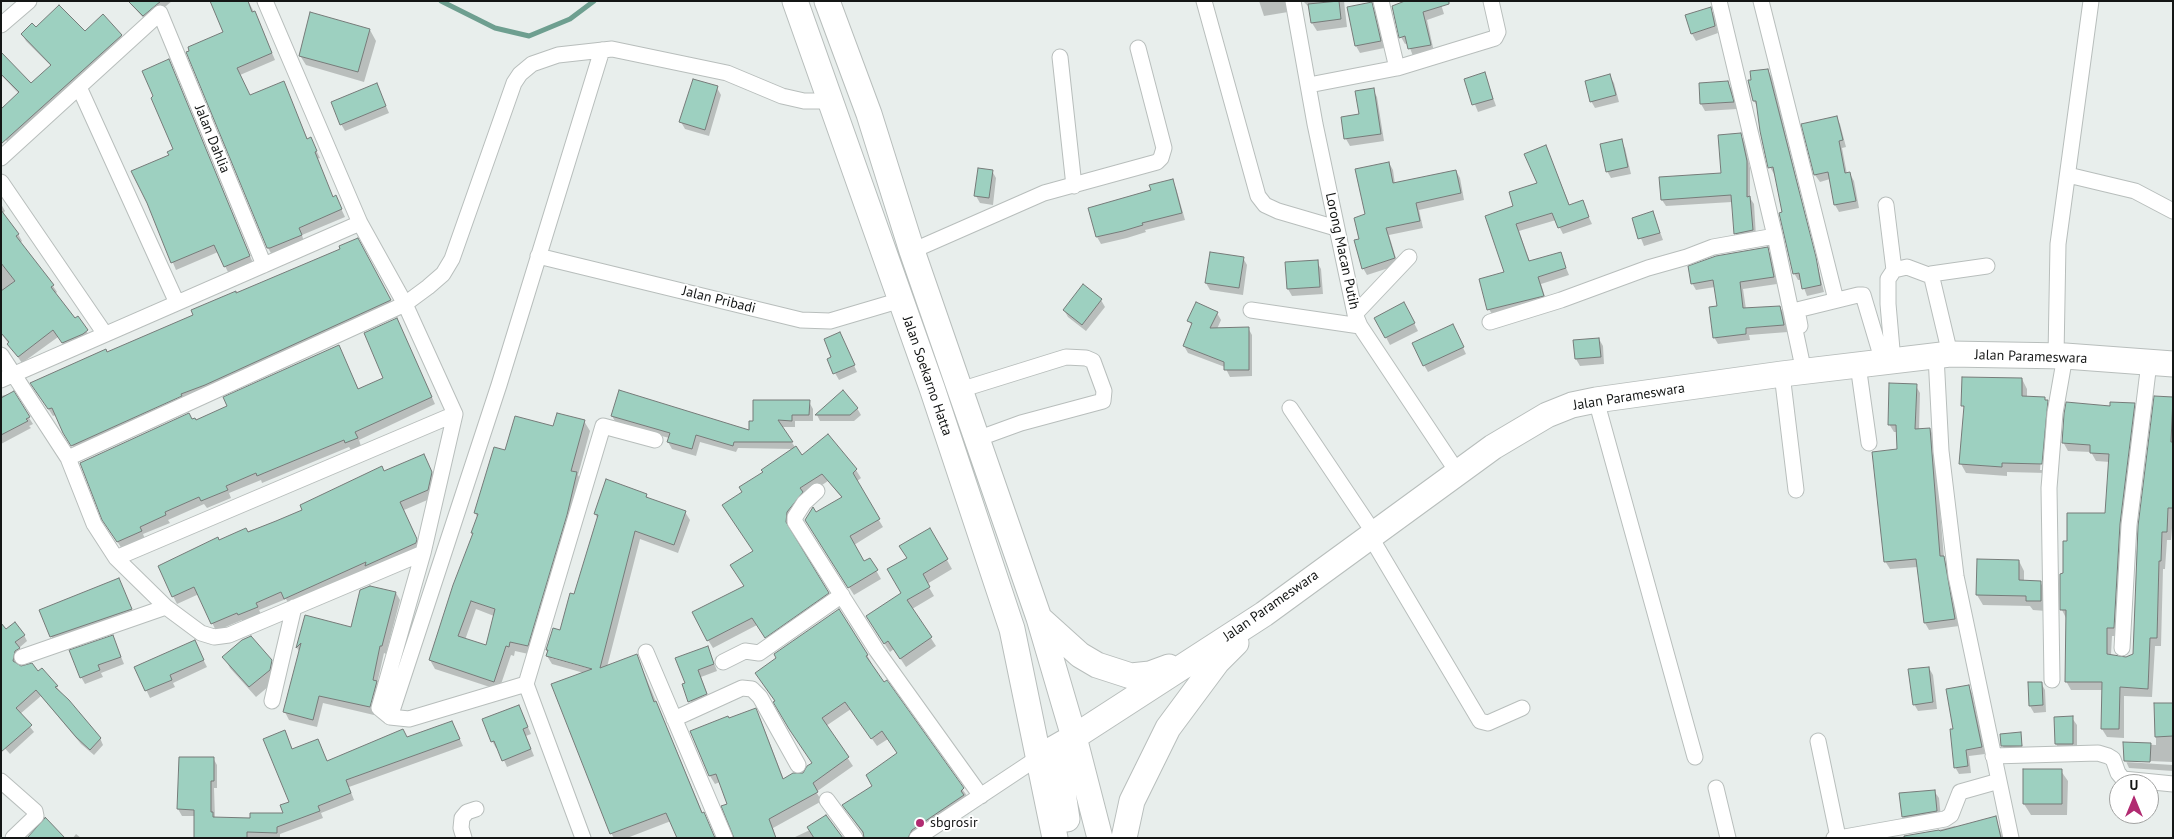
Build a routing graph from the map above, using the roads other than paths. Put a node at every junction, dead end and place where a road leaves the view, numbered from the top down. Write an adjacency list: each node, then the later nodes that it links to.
1 (29, 1): 12 (street)
2 (265, 1): 26 (street)
3 (795, 1): 19 (highway, Jalan Soekarno Hatta)
4 (827, 1): 29 (highway, Jalan Soekarno Hatta)
5 (1204, 1): 27 (street)
6 (1293, 1): 17 (street, Lorong Macan Putih)
7 (1381, 1): 16 (street)
8 (1491, 1): 16 (street)
9 (1719, 1): 28 (street)
10 (1761, 1): 37 (street)
11 (2091, 1): 21 (street)
12 (1, 24)
13 (1138, 48): 23 (street)
14 (602, 50): 19 (street); 30 (street); 39 (street)
15 (1060, 57): 23 (street)
16 (1397, 68): 17 (street)
17 (1309, 85): 27 (street, Lorong Macan Putih)
18 (79, 87): 20 (street); 32 (street, Jalan Dahlia); 38 (street)
19 (830, 101): 36 (highway, Jalan Soekarno Hatta)
20 (1, 158)
21 (2068, 175): 25 (street); 46 (street)
22 (1, 182): 43 (street)
23 (1074, 186): 29 (street)
24 (1886, 205): 34 (street)
25 (2173, 211)
26 (360, 223): 32 (street); 39 (street)
27 (1336, 228): 41 (street, Lorong Macan Putih)
28 (1775, 236): 42 (street); 50 (street)
29 (912, 251): 52 (highway, Jalan Soekarno Hatta)
30 (538, 256): 36 (street, Jalan Pribadi); 80 (street)
31 (1409, 257): 41 (street)
32 (264, 265): 38 (street)
33 (1987, 266): 35 (street)
34 (1894, 270): 35 (street); 47 (street)
35 (1931, 276): 45 (street)
36 (901, 300): 86 (highway, Jalan Soekarno Hatta)
37 (1836, 300): 47 (street); 50 (street)
38 (177, 303): 43 (street)
39 (404, 304): 55 (street); 59 (street)
40 (1251, 310): 41 (street)
41 (1358, 320): 60 (street, Lorong Macan Putih)
42 (1490, 322)
43 (106, 334): 51 (street)
44 (1, 355): 51 (street)
45 (1943, 355): 46 (highway, Jalan Parameswara); 47 (highway, Jalan Parameswara); 85 (street)
46 (2060, 356): 48 (highway, Jalan Parameswara); 76 (street)
47 (1888, 361): 49 (highway, Jalan Parameswara)
48 (2161, 363): 71 (street)
49 (1858, 365): 50 (highway, Jalan Parameswara); 58 (street)
50 (1798, 372): 53 (highway, Jalan Parameswara); 61 (street)
51 (8, 377): 59 (street)
52 (960, 390): 56 (highway, Jalan Soekarno Hatta); 56 (street)
53 (1596, 400): 60 (highway, Jalan Parameswara); 84 (street)
54 (1290, 408): 63 (street)
55 (455, 414): 64 (street); 65 (street)
56 (977, 439): 70 (highway, Jalan Soekarno Hatta)
57 (655, 440): 77 (street)
58 (1869, 444)
59 (68, 458): 65 (street)
60 (1458, 474): 63 (highway, Jalan Parameswara)
61 (1796, 490)
62 (817, 491): 66 (street)
63 (1372, 535): 69 (highway, Jalan Parameswara); 79 (street)
64 (423, 553): 68 (street); 80 (street)
65 (116, 558): 67 (street)
66 (842, 596): 75 (street); 92 (street)
67 (166, 607): 68 (street); 74 (street)
68 (294, 607): 78 (street)
69 (1264, 614): 73 (highway, Jalan Parameswara); 104 (highway)
70 (1039, 618): 73 (highway); 82 (highway, Jalan Soekarno Hatta)
71 (2122, 648)
72 (646, 652): 81 (street)
73 (1198, 656): 82 (highway, Jalan Parameswara)
74 (22, 657)
75 (723, 662)
76 (2052, 680)
77 (526, 684): 80 (street); 97 (street)
78 (272, 701)
79 (1522, 708)
80 (390, 717)
81 (674, 719): 87 (street); 98 (street)
82 (1074, 737): 86 (highway, Jalan Parameswara); 102 (highway); 103 (highway, Jalan Soekarno Hatta)
83 (1818, 741): 106 (street)
84 (1695, 756)
85 (1993, 756): 89 (street); 90 (street)
86 (1039, 757): 92 (street); 101 (highway, Jalan Soekarno Hatta)
87 (798, 765)
88 (1, 781): 95 (street)
89 (1999, 782): 106 (street); 107 (street)
90 (2173, 784)
91 (1716, 788): 105 (street)
92 (981, 796): 100 (street)
93 (828, 800): 99 (street)
94 (476, 809): 96 (street)
95 (13, 838)
96 (464, 838)
97 (583, 838)
98 (725, 838)
99 (855, 838)
100 (918, 838)
101 (1054, 838)
102 (1070, 838)
103 (1100, 838)
104 (1124, 838)
105 (1728, 838)
106 (1837, 838)
107 (2011, 838)

